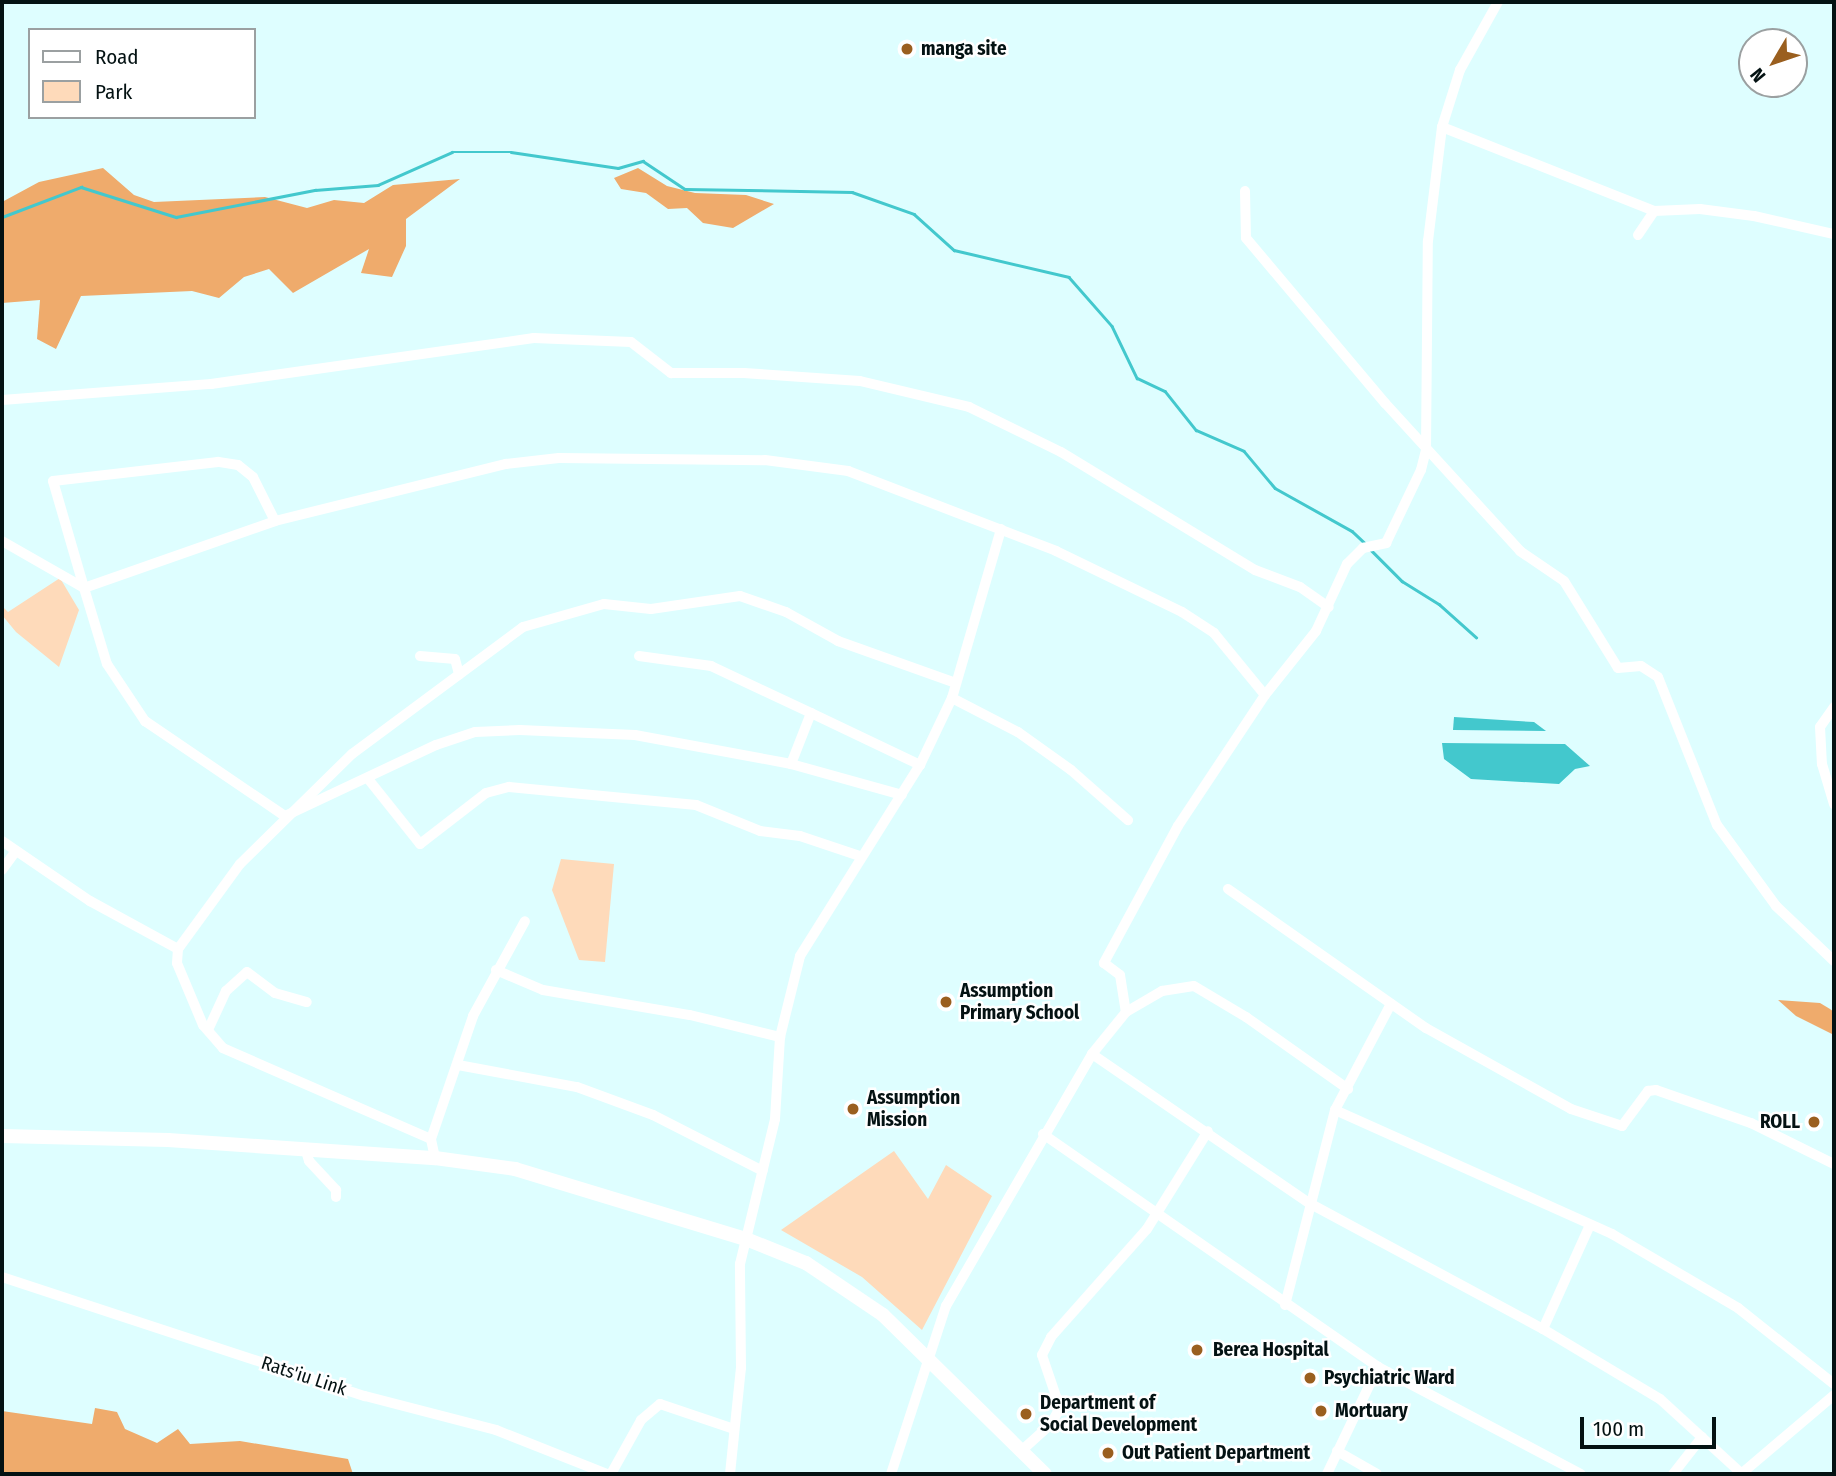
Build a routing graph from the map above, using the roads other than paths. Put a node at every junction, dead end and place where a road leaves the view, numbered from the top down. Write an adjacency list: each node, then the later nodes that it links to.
1 (1498, 2): 2 (street)
2 (1442, 127): 4 (street); 8 (street)
3 (1245, 191): 8 (street)
4 (1654, 211): 5 (street); 6 (street)
5 (1834, 234)
6 (1638, 235)
7 (2, 400): 13 (street)
8 (1426, 450): 13 (street); 36 (street)
9 (275, 522): 10 (street); 12 (street); 12 (street)
10 (1001, 529): 17 (street); 18 (street)
11 (2, 541): 12 (street)
12 (84, 588): 27 (street)
13 (1329, 607): 18 (street)
14 (419, 656): 16 (street)
15 (639, 656): 21 (street)
16 (459, 674): 17 (street); 27 (street)
17 (956, 682): 19 (street)
18 (1265, 695): 40 (street)
19 (952, 698): 23 (street); 28 (street)
20 (1834, 707): 26 (street)
21 (811, 713): 22 (street); 23 (street)
22 (791, 764): 24 (street); 25 (street)
23 (920, 765): 25 (street)
24 (369, 780): 27 (street); 31 (street)
25 (902, 795): 31 (street)
26 (1834, 804)
27 (285, 816): 35 (street)
28 (1128, 820)
29 (2, 841): 30 (street)
30 (15, 852): 32 (street); 35 (street)
31 (860, 856): 42 (street)
32 (2, 870)
33 (1228, 889): 39 (street)
34 (525, 921): 37 (street)
35 (178, 949): 41 (street)
36 (1834, 961)
37 (496, 970): 42 (street); 44 (street)
38 (307, 1002): 41 (street)
39 (1391, 1004): 45 (street); 53 (street)
40 (1126, 1012): 43 (street); 45 (street)
41 (208, 1030): 50 (street)
42 (780, 1037): 54 (street)
43 (1092, 1054): 47 (street); 48 (street)
44 (458, 1065): 50 (street); 54 (street)
45 (1348, 1089): 46 (street)
46 (1335, 1110): 56 (street); 58 (street)
47 (1208, 1131): 56 (street); 57 (street)
48 (1043, 1134): 57 (street); 63 (street)
49 (2, 1136): 51 (main road)
50 (431, 1139): 52 (street)
51 (306, 1151): 52 (main road); 55 (street)
52 (435, 1158): 59 (main road)
53 (1834, 1164)
54 (764, 1171): 59 (street)
55 (336, 1197)
56 (1308, 1203): 61 (street); 62 (street)
57 (1157, 1213): 61 (street); 70 (street)
58 (1590, 1225): 62 (street); 65 (street)
59 (746, 1239): 63 (main road); 67 (street)
60 (2, 1277): 71 (street, Rats'iu Link)
61 (1285, 1305): 64 (street)
62 (1543, 1329): 68 (street)
63 (929, 1356): 70 (main road); 73 (street)
64 (1378, 1367): 69 (street); 77 (street)
65 (1834, 1384)
66 (1834, 1395): 79 (street)
67 (731, 1428): 71 (street); 72 (street)
68 (1702, 1437): 78 (street); 79 (street)
69 (1337, 1451): 75 (street); 76 (street)
70 (1020, 1452): 74 (main road)
71 (609, 1474)
72 (730, 1474)
73 (891, 1474)
74 (1045, 1474)
75 (1327, 1474)
76 (1377, 1474)
77 (1581, 1474)
78 (1673, 1474)
79 (1742, 1474)

